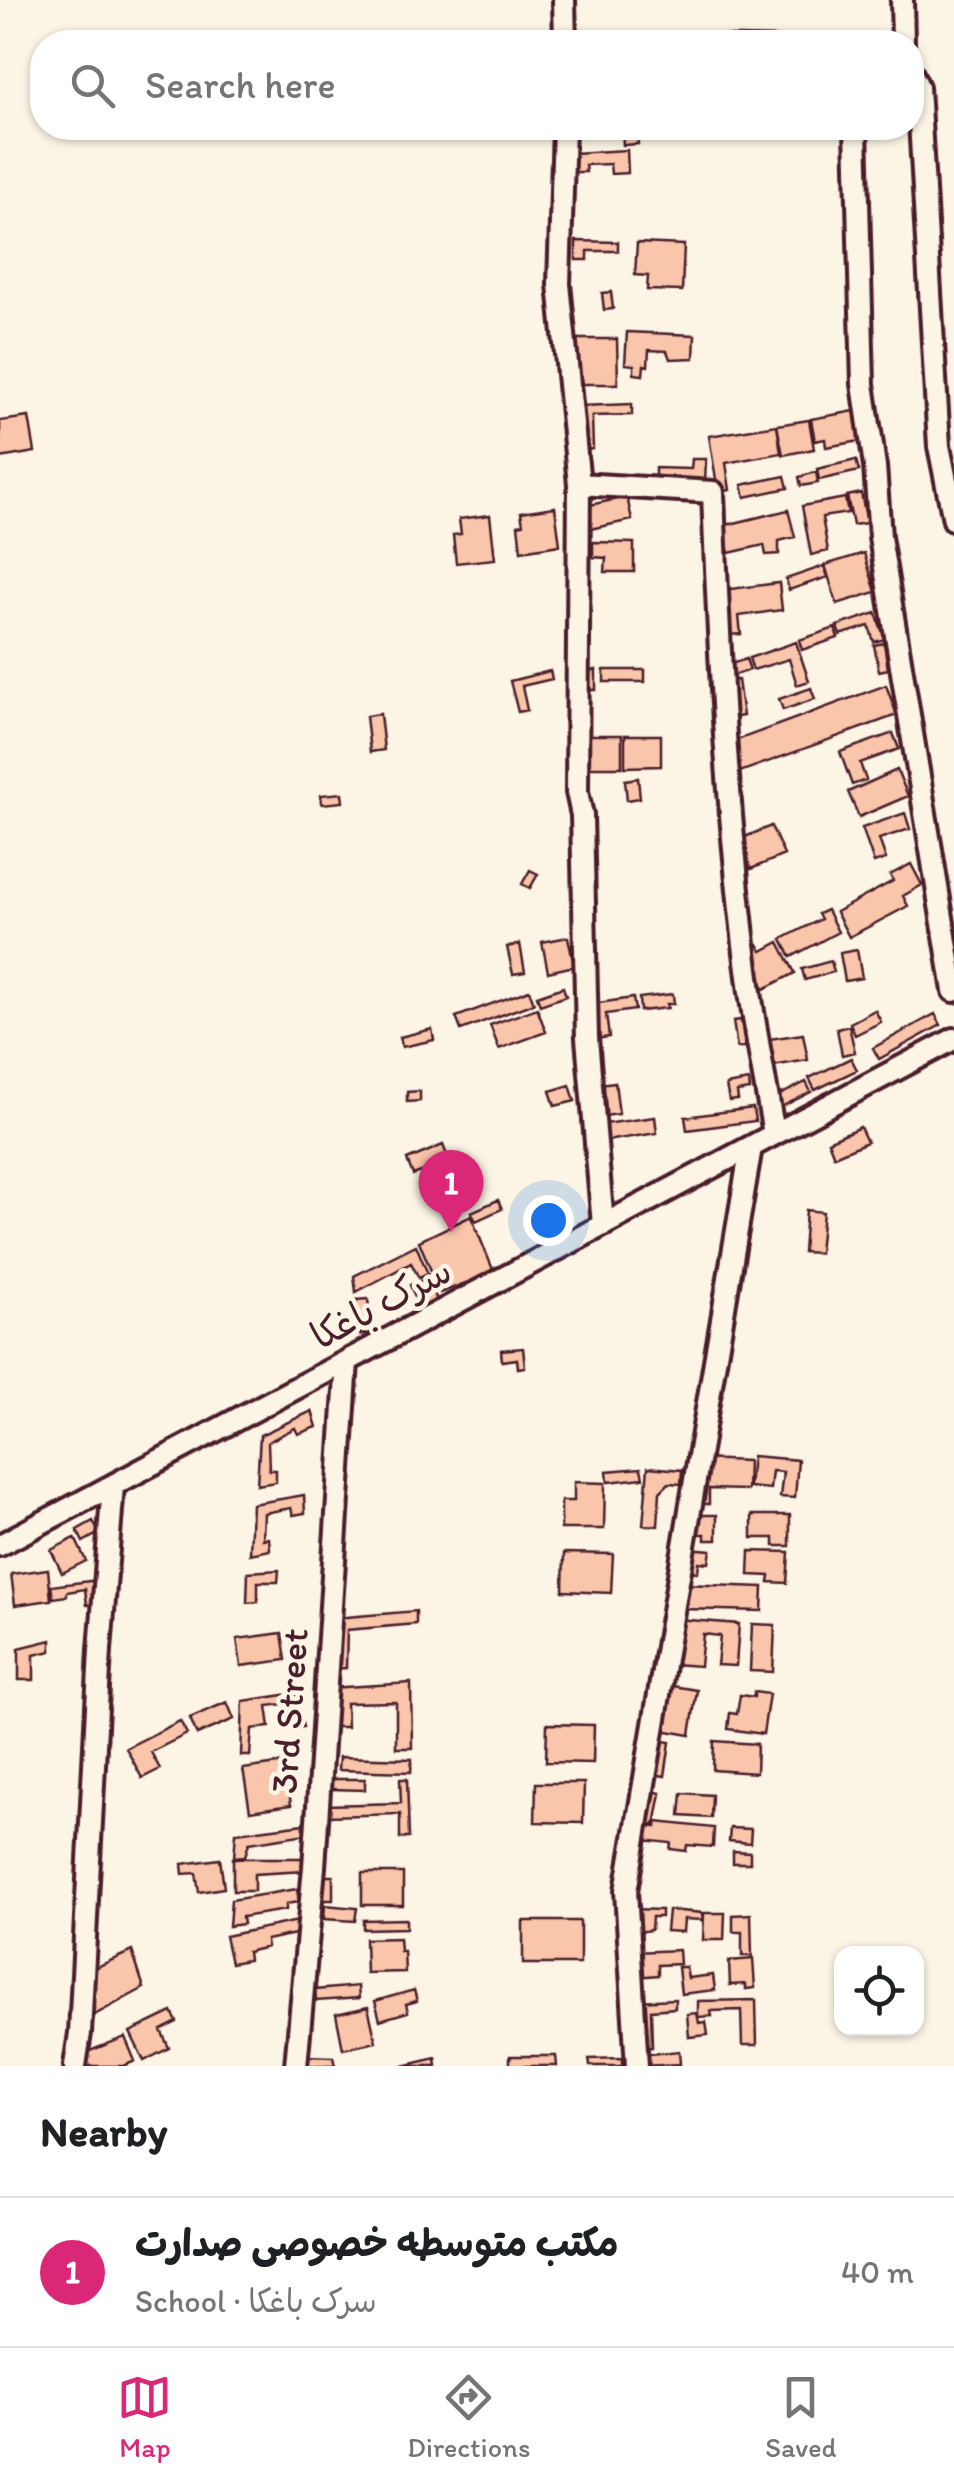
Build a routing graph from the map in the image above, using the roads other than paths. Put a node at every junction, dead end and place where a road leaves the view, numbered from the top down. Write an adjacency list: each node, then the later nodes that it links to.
1 (564, 0): 3 (street)
2 (902, 0): 4 (street)
3 (564, 30)
4 (903, 30)
5 (564, 140): 9 (street)
6 (856, 140): 11 (street)
7 (922, 140): 8 (street)
8 (946, 442): 10 (street)
9 (580, 484): 13 (street); 15 (street)
10 (954, 520)
11 (954, 992)
12 (954, 1039): 13 (street, سرک باغکا)
13 (774, 1134): 14 (street, سرک باغکا)
14 (750, 1147): 15 (street, سرک باغکا); 21 (street)
15 (603, 1225): 16 (street, سرک باغکا)
16 (347, 1360): 17 (street, سرک باغکا); 20 (street, 3rd Street)
17 (113, 1485): 18 (street, سرک باغکا); 19 (street)
18 (0, 1544)
19 (75, 2066)
20 (296, 2066)
21 (636, 2066)

